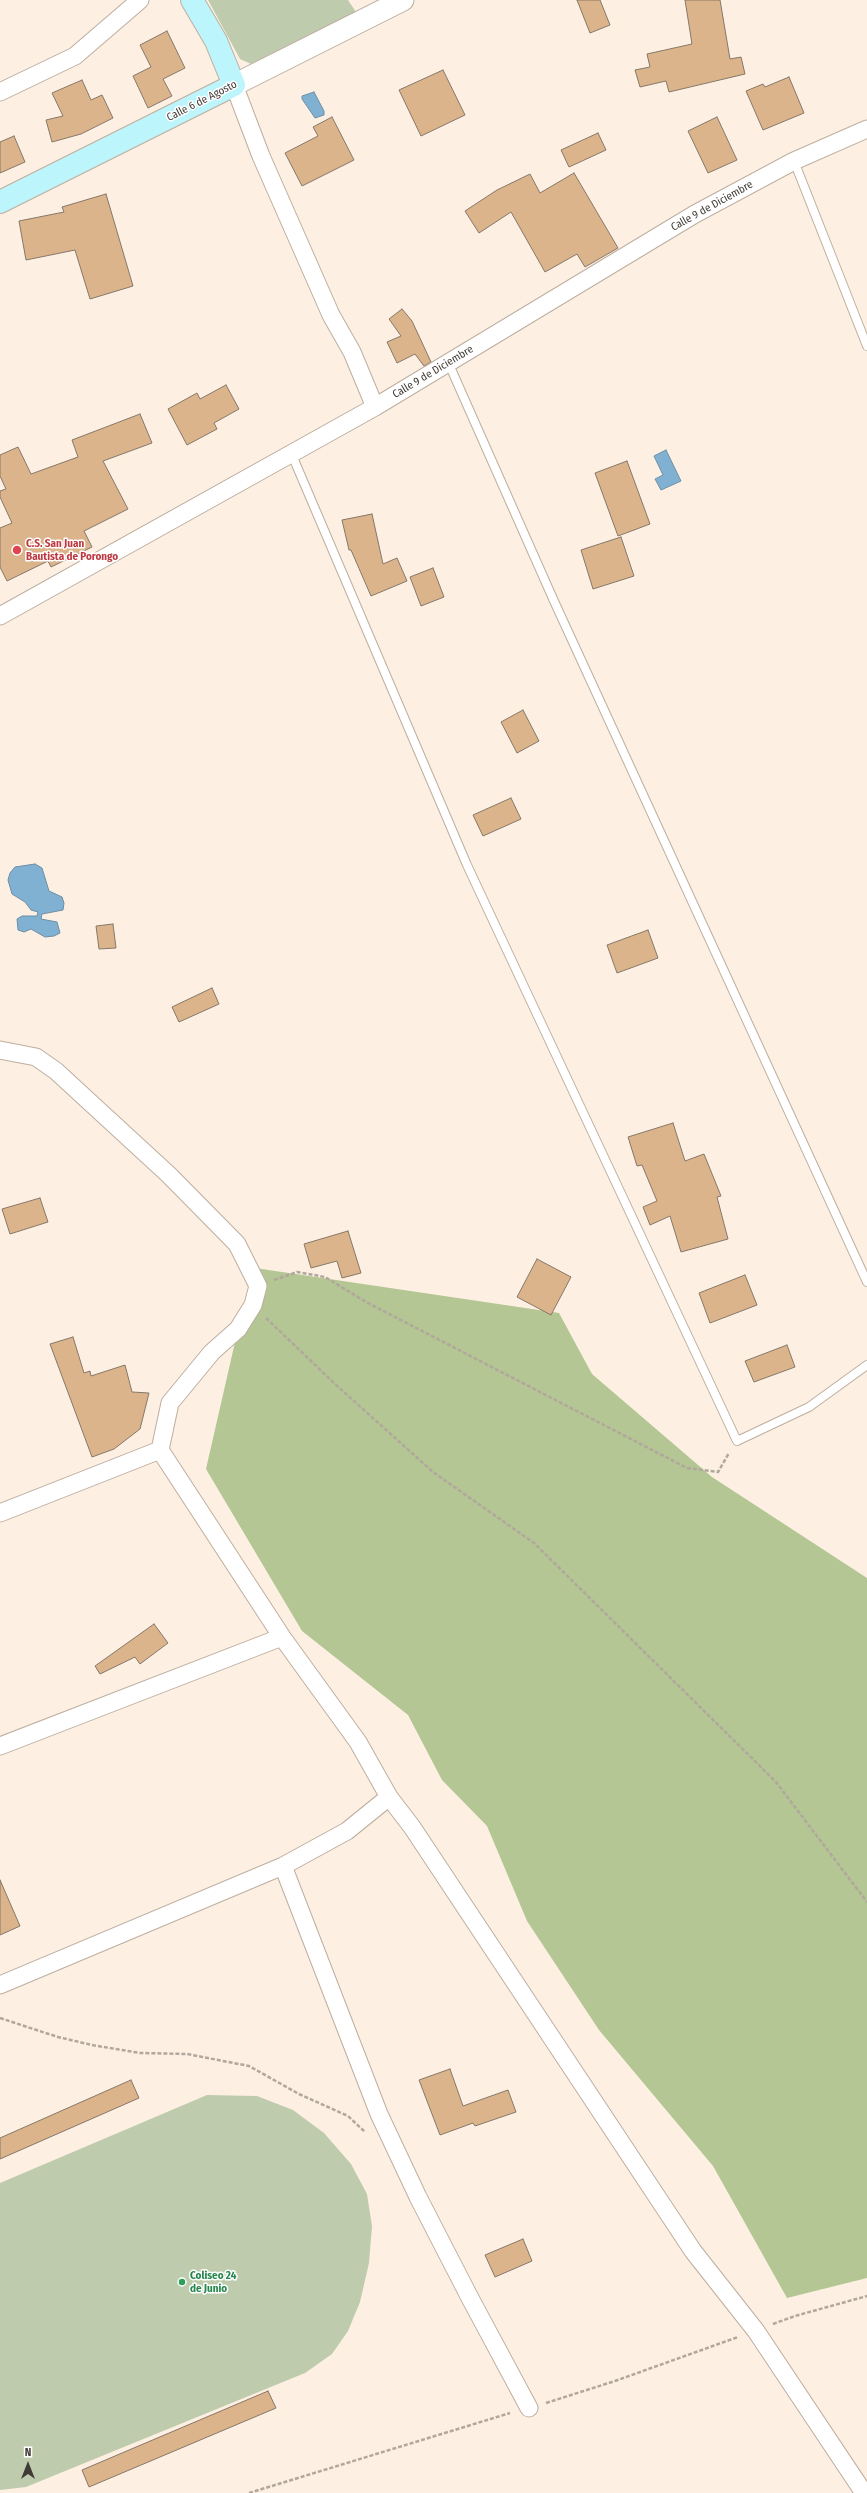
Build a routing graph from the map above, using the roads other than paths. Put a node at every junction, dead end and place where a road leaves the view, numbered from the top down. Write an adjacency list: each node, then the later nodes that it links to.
1 (140, 0): 5 (street)
2 (192, 0): 4 (main road)
3 (403, 0): 4 (street, Calle 6 de Agosto)
4 (234, 85): 8 (main road, Calle 6 de Agosto); 11 (street)
5 (0, 92)
6 (867, 129): 7 (street, Calle 9 de Diciembre)
7 (794, 161): 9 (lane); 10 (street, Calle 9 de Diciembre)
8 (0, 202)
9 (867, 346)
10 (448, 362): 11 (street, Calle 9 de Diciembre); 15 (lane)
11 (375, 407): 12 (street, Calle 9 de Diciembre)
12 (292, 454): 13 (street, Calle 9 de Diciembre); 16 (lane)
13 (1, 613)
14 (0, 1050): 17 (street)
15 (867, 1282)
16 (867, 1365)
17 (160, 1450): 18 (street); 19 (street)
18 (0, 1513)
19 (282, 1637): 20 (street); 21 (street)
20 (0, 1746)
21 (389, 1797): 22 (street); 25 (street)
22 (284, 1866): 23 (street); 24 (street)
23 (0, 1985)
24 (529, 2408)
25 (864, 2493)

